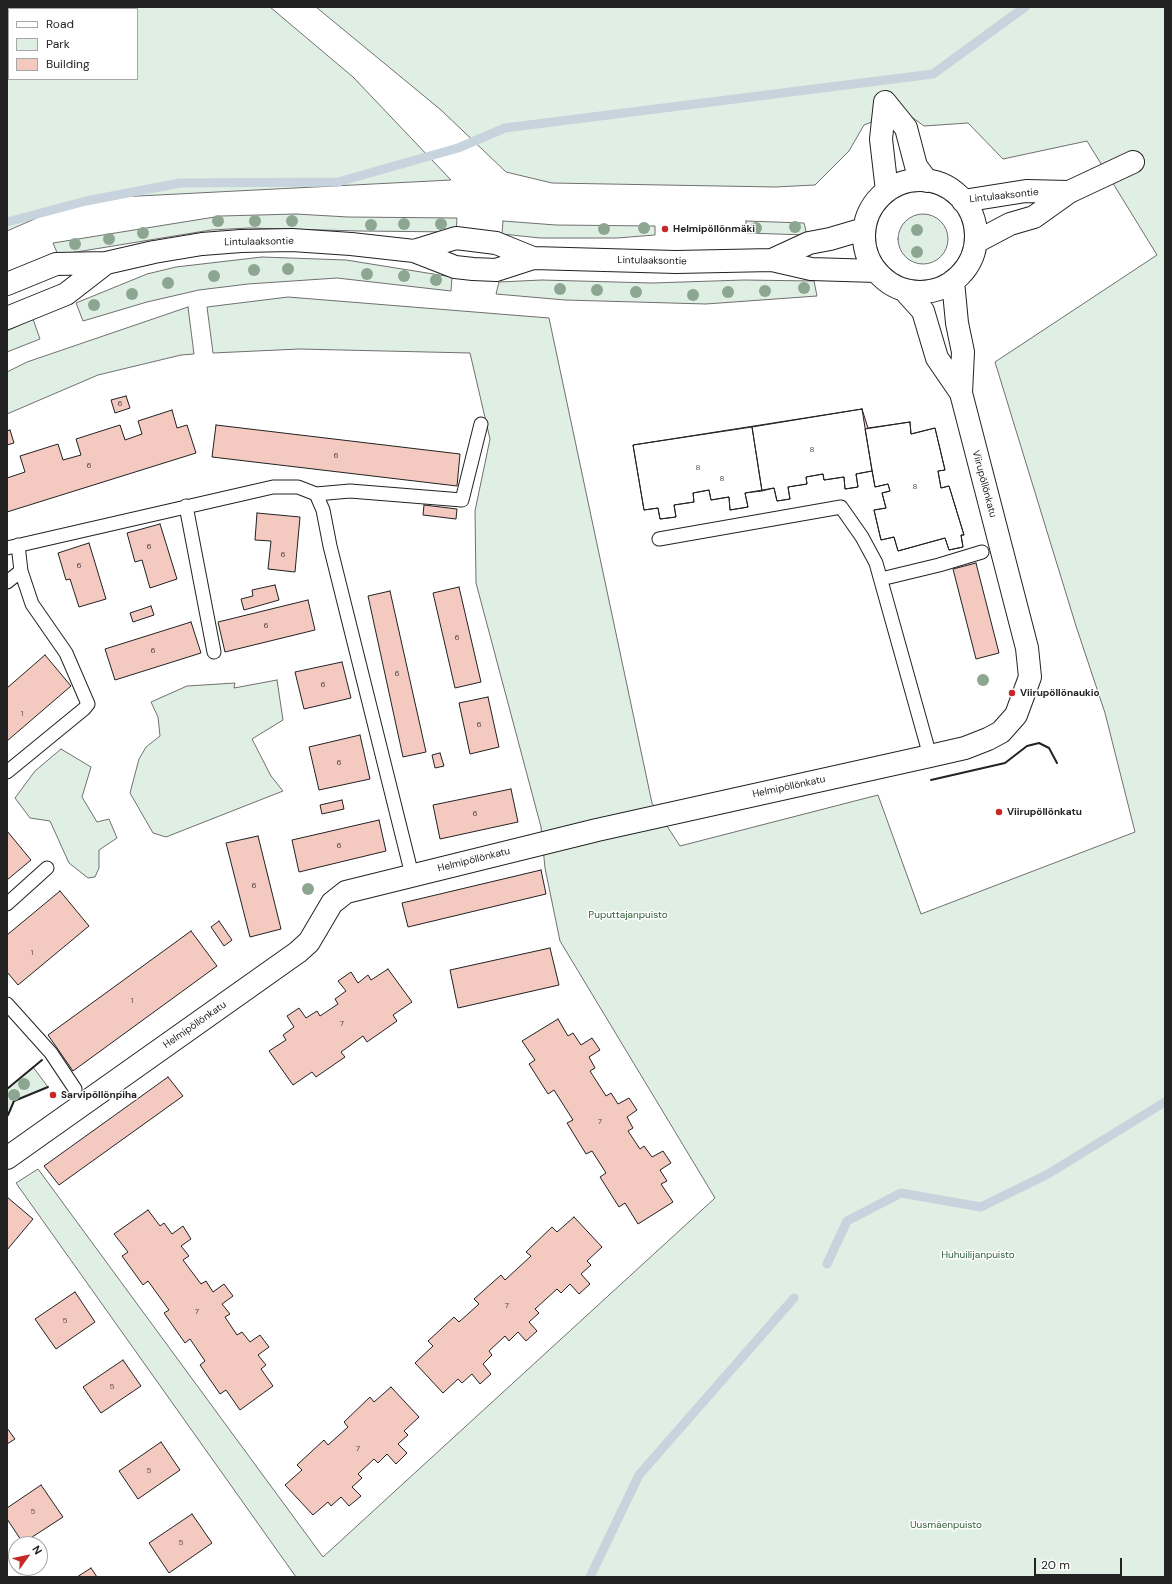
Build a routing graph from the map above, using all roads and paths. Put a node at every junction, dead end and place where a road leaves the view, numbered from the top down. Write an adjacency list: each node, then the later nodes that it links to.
1 (1133, 162): 4 (street, Lintulaaksontie)
2 (927, 180): 3 (street); 3 (street); 5 (street)
3 (887, 191): 6 (street)
4 (1069, 192): 5 (street, Lintulaaksontie); 7 (street, Lintulaaksontie)
5 (963, 201): 7 (street)
6 (864, 229): 10 (street, Lintulaaksontie); 12 (street)
7 (976, 242): 13 (street)
8 (414, 251): 9 (street, Lintulaaksontie); 9 (street, Lintulaaksontie); 11 (street, Lintulaaksontie)
9 (533, 258): 10 (street, Lintulaaksontie)
10 (772, 260): 12 (street, Lintulaaksontie)
11 (106, 263): 14 (street, Lintulaaksontie); 16 (street, Lintulaaksontie)
12 (876, 271): 15 (street)
13 (953, 281): 15 (street); 17 (street, Viirupöllönkatu)
14 (7, 284)
15 (904, 290): 17 (street, Viirupöllönkatu)
16 (7, 318)
17 (961, 393): 28 (street, Viirupöllönkatu)
18 (481, 424): 19 (lane)
19 (316, 494): 20 (lane); 32 (lane)
20 (186, 506): 22 (lane); 27 (lane)
21 (658, 539): 25 (lane)
22 (12, 546): 24 (lane)
23 (982, 552): 25 (lane)
24 (21, 571): 26 (lane); 30 (lane)
25 (881, 579): 29 (lane)
26 (7, 582)
27 (214, 652)
28 (1016, 715): 29 (street, Helmipöllönkatu)
29 (930, 756): 32 (street, Helmipöllönkatu)
30 (7, 772)
31 (46, 868): 33 (lane)
32 (412, 875): 36 (street, Helmipöllönkatu)
33 (7, 904)
34 (7, 1004): 35 (lane)
35 (75, 1088)
36 (7, 1158)

